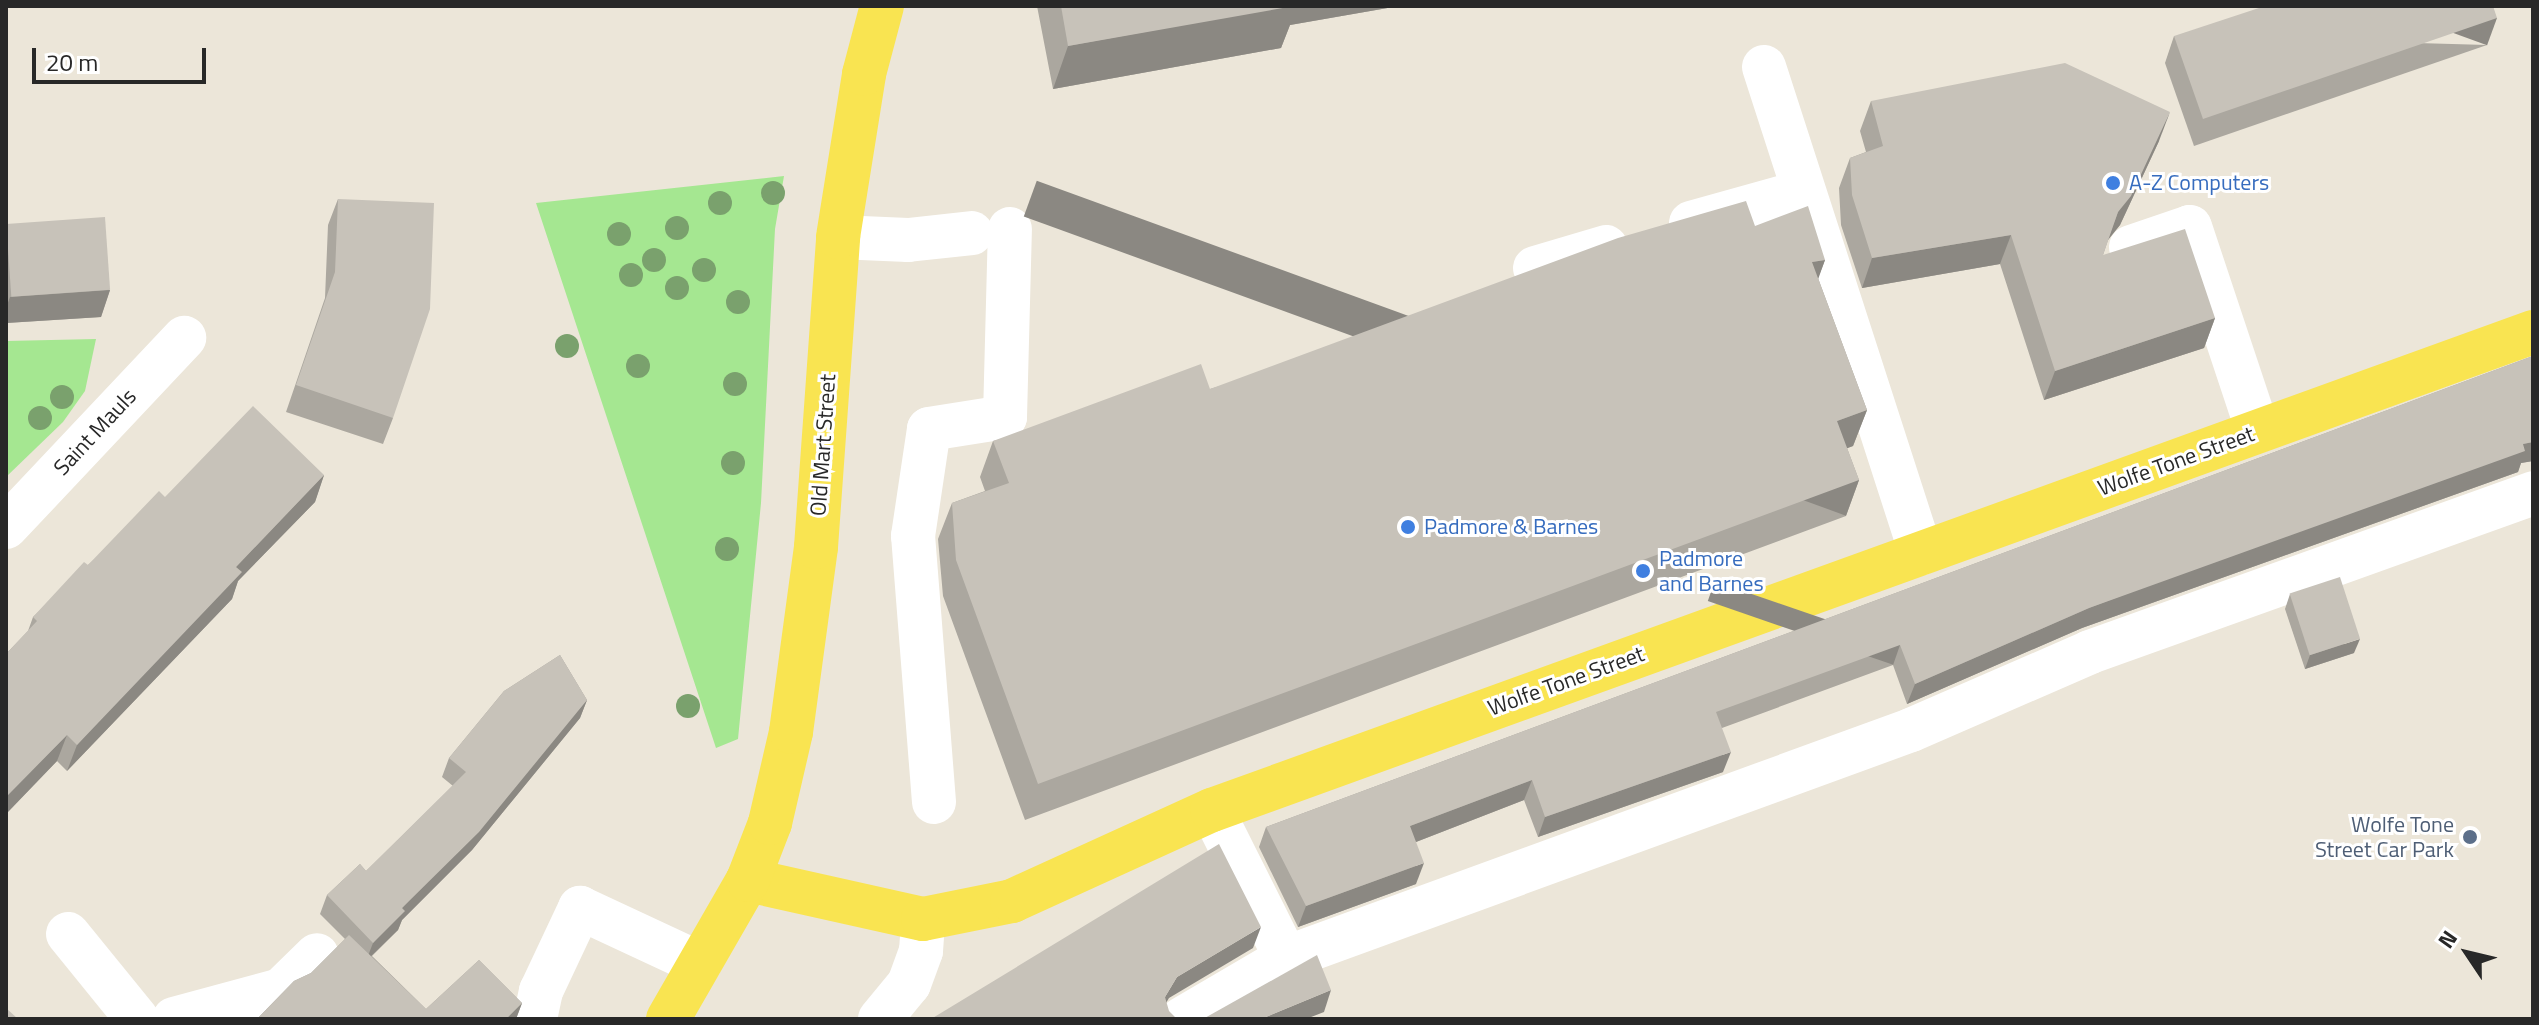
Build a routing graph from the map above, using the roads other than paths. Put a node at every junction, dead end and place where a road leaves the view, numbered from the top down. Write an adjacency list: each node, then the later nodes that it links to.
1 (882, 6): 4 (main road, Old Mart Street)
2 (1764, 67): 3 (street)
3 (1801, 192): 6 (street); 12 (street)
4 (838, 237): 13 (street); 15 (main road, Old Mart Street)
5 (2131, 247): 9 (street)
6 (1535, 268)
7 (2533, 332): 9 (main road, Wolfe Tone Street)
8 (184, 338): 11 (street, Saint Mauls)
9 (2258, 431): 12 (main road, Wolfe Tone Street)
10 (2533, 493): 19 (street)
11 (6, 527)
12 (1921, 553): 14 (main road, Wolfe Tone Street)
13 (934, 802)
14 (1212, 810): 16 (main road, Wolfe Tone Street); 19 (street)
15 (748, 880): 16 (main road, Wolfe Tone Street); 20 (main road)
16 (923, 919): 25 (street)
17 (68, 934): 21 (street)
18 (317, 955): 22 (street)
19 (1286, 958): 26 (street)
20 (700, 964): 23 (street); 24 (main road)
21 (137, 1019)
22 (174, 1019)
23 (535, 1019)
24 (668, 1019)
25 (880, 1019)
26 (1182, 1019)

